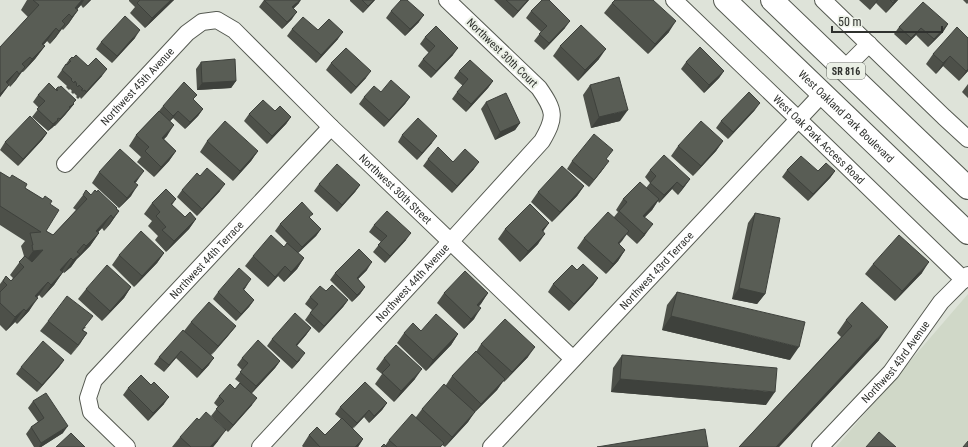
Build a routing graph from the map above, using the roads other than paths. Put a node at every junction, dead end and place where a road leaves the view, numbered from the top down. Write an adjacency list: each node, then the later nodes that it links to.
1 (447, 0): 10 (street, Northwest 30th Court)
2 (674, 0): 11 (street, West Oak Park Access Road)
3 (725, 0): 9 (main road, West Oakland Park Boulevard / SR 816)
4 (772, 0): 8 (main road, SR 816)
5 (824, 0): 7 (street)
6 (217, 20): 12 (street, Northwest 30th Street); 14 (street, Northwest 45th Avenue)
7 (869, 44): 8 (street); 13 (street)
8 (844, 69): 15 (main road, SR 816)
9 (822, 94): 11 (street, Northwest 43rd Terrace); 16 (main road, West Oakland Park Boulevard / SR 816)
10 (552, 111): 17 (street, Northwest 44th Avenue)
11 (798, 119): 18 (street, West Oak Park Access Road); 19 (street, Northwest 43rd Terrace)
12 (331, 127): 17 (street, Northwest 30th Street); 20 (street, Northwest 44th Terrace)
13 (968, 139)
14 (65, 164)
15 (968, 188)
16 (968, 233)
17 (451, 241): 19 (street, Northwest 30th Street); 21 (street, Northwest 44th Avenue)
18 (966, 277): 23 (street, Northwest 43rd Avenue)
19 (573, 359): 22 (street, Northwest 43rd Terrace)
20 (128, 447)
21 (260, 447)
22 (491, 447)
23 (820, 447)

